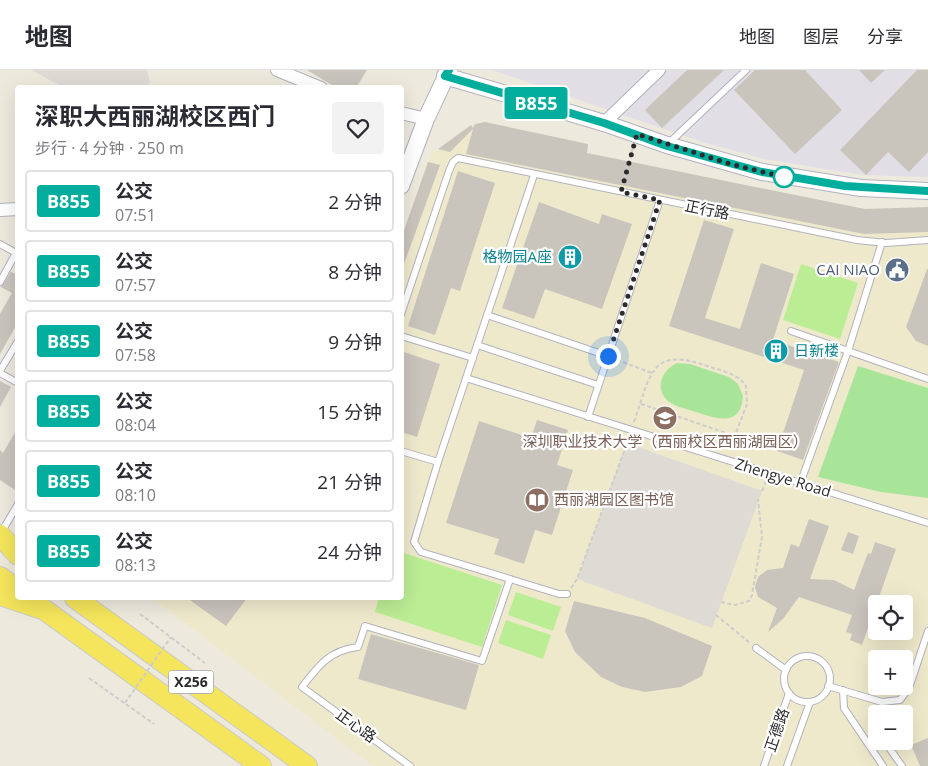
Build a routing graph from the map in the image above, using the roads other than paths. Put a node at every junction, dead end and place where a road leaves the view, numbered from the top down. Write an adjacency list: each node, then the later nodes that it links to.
1 (278, 70): 5 (street)
2 (660, 70): 8 (street)
3 (746, 70): 9 (lane)
4 (447, 73): 7 (street); 8 (street)
5 (315, 85)
6 (404, 114): 7 (street)
7 (426, 119): 11 (street)
8 (604, 123): 9 (street)
9 (667, 146): 12 (street)
10 (534, 175): 13 (lane, 正行路); 22 (lane, 正行路); 23 (lane)
11 (404, 178)
12 (928, 191)
13 (660, 200): 17 (lane, 正行路); 29 (lane)
14 (15, 209): 15 (street)
15 (0, 210)
16 (928, 240): 17 (lane, 正行路)
17 (882, 242): 28 (lane)
18 (0, 244): 19 (lane)
19 (15, 253)
20 (15, 257): 21 (lane)
21 (0, 282)
22 (404, 305)
23 (487, 315): 26 (lane); 29 (lane)
24 (791, 331): 28 (lane)
25 (404, 337): 30 (lane)
26 (477, 345): 30 (lane); 35 (lane)
27 (15, 346): 31 (lane)
28 (848, 351): 33 (lane); 39 (lane)
29 (608, 356): 35 (lane)
30 (473, 358): 32 (lane)
31 (0, 372): 34 (lane)
32 (466, 378): 36 (lane, Zhengye Road); 38 (lane)
33 (928, 379)
34 (15, 381)
35 (598, 386): 36 (lane)
36 (588, 417): 39 (lane, Zhengye Road)
37 (404, 452): 38 (lane)
38 (438, 462): 47 (lane)
39 (800, 484): 41 (lane, Zhengye Road)
40 (15, 509): 42 (lane)
41 (928, 523)
42 (0, 535): 44 (main road)
43 (0, 544): 45 (main road)
44 (15, 552)
45 (15, 554)
46 (0, 577): 49 (main road, X256)
47 (510, 579): 48 (lane); 64 (lane, 正心路)
48 (567, 594)
49 (15, 598)
50 (17, 600): 62 (main road, X256)
51 (79, 600): 63 (main road, X256)
52 (928, 631): 56 (lane)
53 (756, 648): 54 (lane)
54 (786, 670): 55 (lane); 57 (lane, 正德路)
55 (828, 686): 56 (lane); 58 (lane, 正德路)
56 (843, 690): 59 (lane)
57 (789, 694): 58 (lane, 正德路); 65 (lane, 正德路)
58 (810, 702): 66 (lane, 正德路)
59 (868, 741)
60 (874, 750): 67 (lane)
61 (891, 750): 68 (lane)
62 (261, 766)
63 (307, 766)
64 (410, 766)
65 (764, 766)
66 (787, 766)
67 (883, 766)
68 (902, 766)

